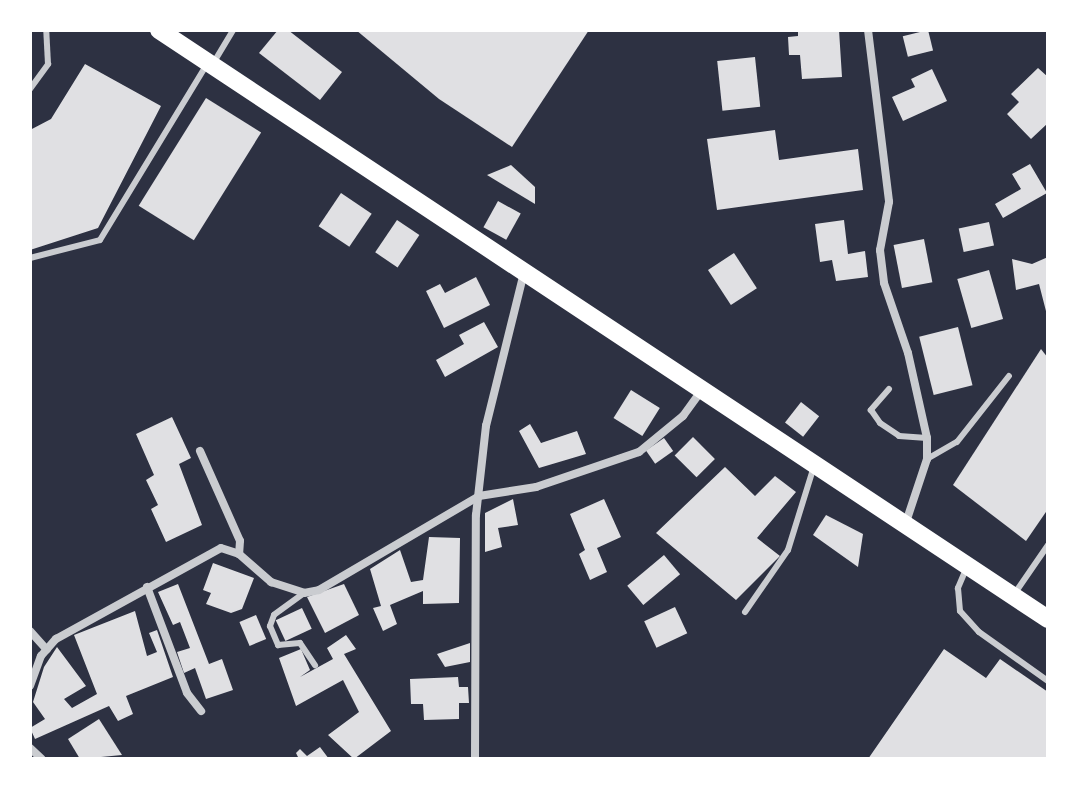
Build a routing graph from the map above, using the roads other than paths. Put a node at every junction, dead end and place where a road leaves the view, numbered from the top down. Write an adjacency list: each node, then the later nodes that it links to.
1 (46, 30): 6 (lane)
2 (159, 30): 5 (main road)
3 (233, 30): 5 (lane)
4 (868, 30): 12 (street)
5 (210, 64): 7 (lane); 8 (main road)
6 (30, 89)
7 (30, 258)
8 (525, 273): 11 (main road); 16 (street)
9 (1009, 376): 14 (lane)
10 (889, 389): 12 (lane)
11 (702, 390): 15 (main road); 16 (street)
12 (927, 438): 14 (street)
13 (200, 451): 19 (street)
14 (927, 459): 17 (street)
15 (814, 464): 17 (main road); 24 (lane)
16 (479, 496): 22 (street); 34 (street)
17 (905, 525): 20 (main road)
18 (1048, 545): 23 (lane)
19 (239, 554): 21 (street); 22 (street)
20 (967, 565): 23 (main road); 29 (lane)
21 (147, 587): 27 (street); 31 (street)
22 (304, 593): 28 (lane)
23 (1013, 596): 25 (main road)
24 (745, 612)
25 (1048, 619)
26 (30, 631): 27 (street)
27 (47, 650): 30 (street)
28 (315, 665)
29 (1048, 681)
30 (30, 686)
31 (201, 711)
32 (30, 748): 33 (street)
33 (42, 759)
34 (475, 759)

